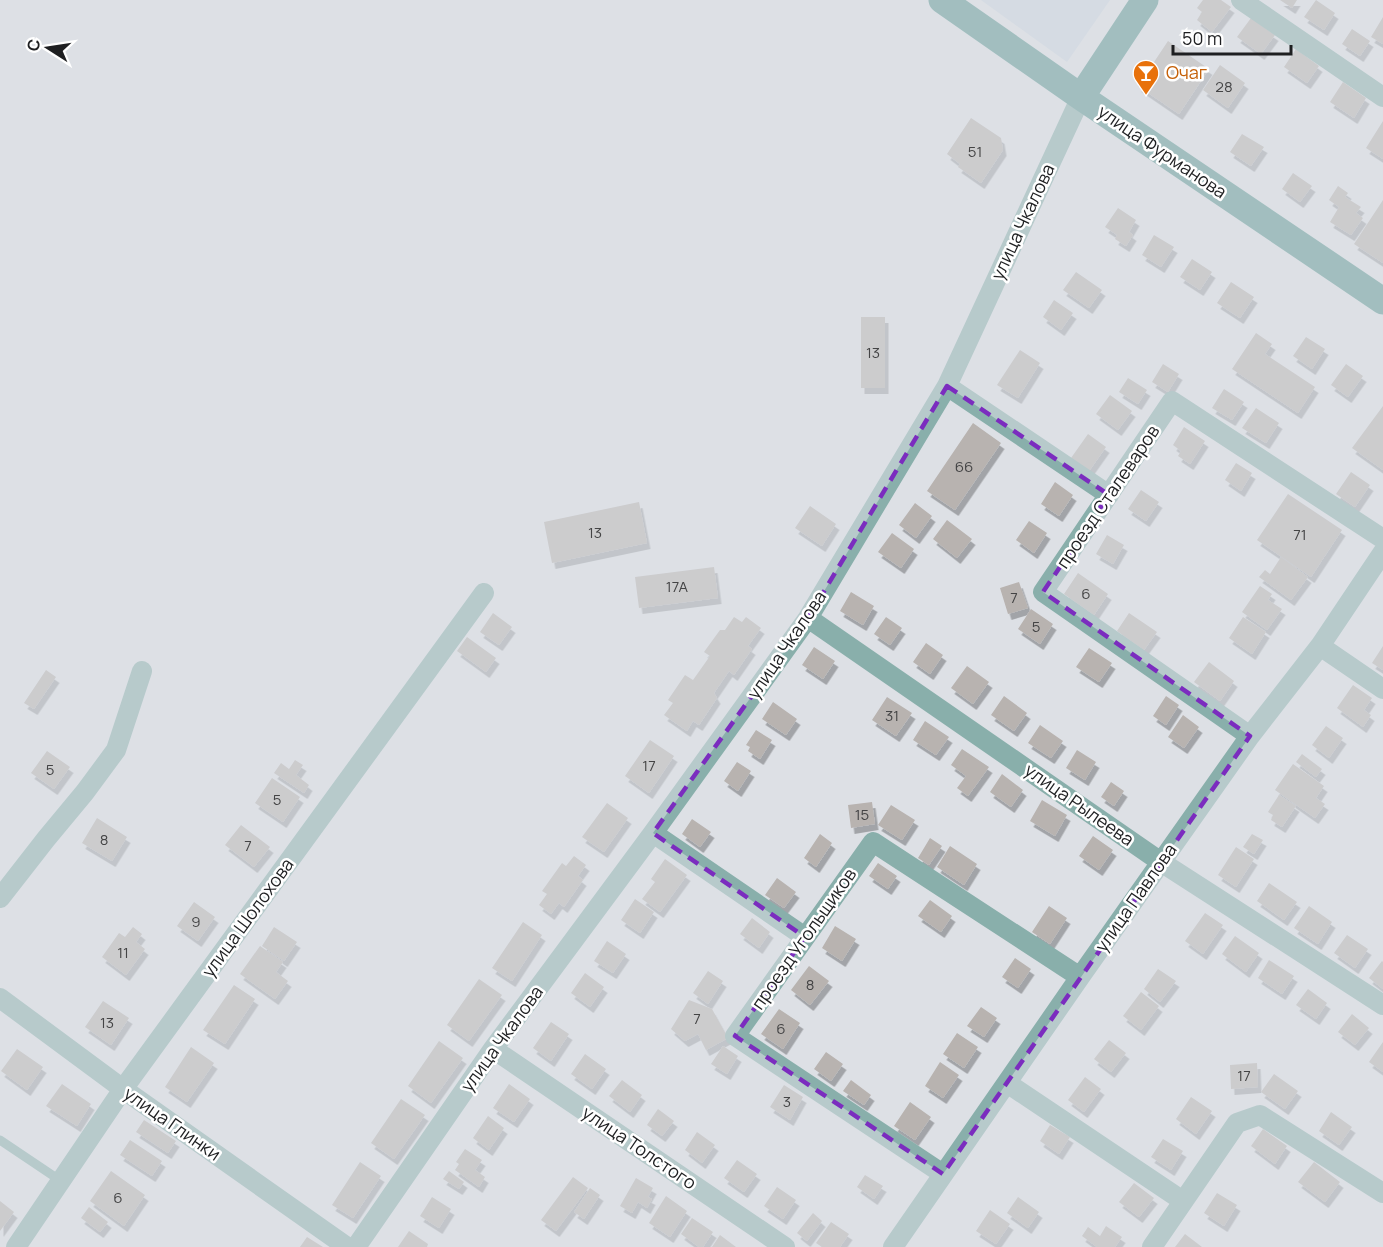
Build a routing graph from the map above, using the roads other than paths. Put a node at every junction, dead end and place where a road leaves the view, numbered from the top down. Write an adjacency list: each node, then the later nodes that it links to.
1 (942, 0): 4 (street, улица Фурманова)
2 (1145, 0): 4 (street, улица Чкалова)
3 (1241, 0): 5 (street)
4 (1081, 97): 6 (street, улица Фурманова); 7 (street, улица Чкалова)
5 (1383, 97)
6 (1383, 301)
7 (947, 386): 8 (street); 12 (street, улица Чкалова)
8 (1109, 495): 9 (street, проезд Сталеваров); 16 (street, проезд Сталеваров)
9 (1383, 539)
10 (1383, 552): 13 (street, улица Павлова)
11 (484, 593): 26 (street, улица Шолохова)
12 (808, 618): 17 (street, улица Чкалова); 18 (street, улица Рылеева)
13 (1320, 646): 15 (street); 16 (street, улица Павлова)
14 (142, 671): 19 (street)
15 (1383, 689)
16 (1250, 736): 18 (street, улица Павлова)
17 (653, 833): 20 (street); 24 (street, улица Чкалова)
18 (1161, 862): 21 (street, улица Павлова); 23 (street, улица Рылеева)
19 (0, 898)
20 (805, 938): 21 (street, проезд Угольщиков); 28 (street, проезд Угольщиков)
21 (1080, 977): 25 (street, улица Павлова)
22 (0, 998): 26 (street, улица Глинки)
23 (1383, 1005)
24 (493, 1049): 34 (street, улица Чкалова); 35 (street, улица Толстого)
25 (1007, 1083): 28 (street, улица Павлова); 31 (street)
26 (123, 1089): 29 (street, улица Шолохова); 33 (street, улица Глинки)
27 (0, 1140): 29 (lane)
28 (943, 1174): 36 (street, улица Павлова)
29 (61, 1182): 32 (street, улица Шолохова)
30 (1383, 1193): 31 (street)
31 (1183, 1201): 37 (street)
32 (16, 1247)
33 (347, 1247)
34 (356, 1247)
35 (785, 1247)
36 (893, 1247)
37 (1152, 1247)

